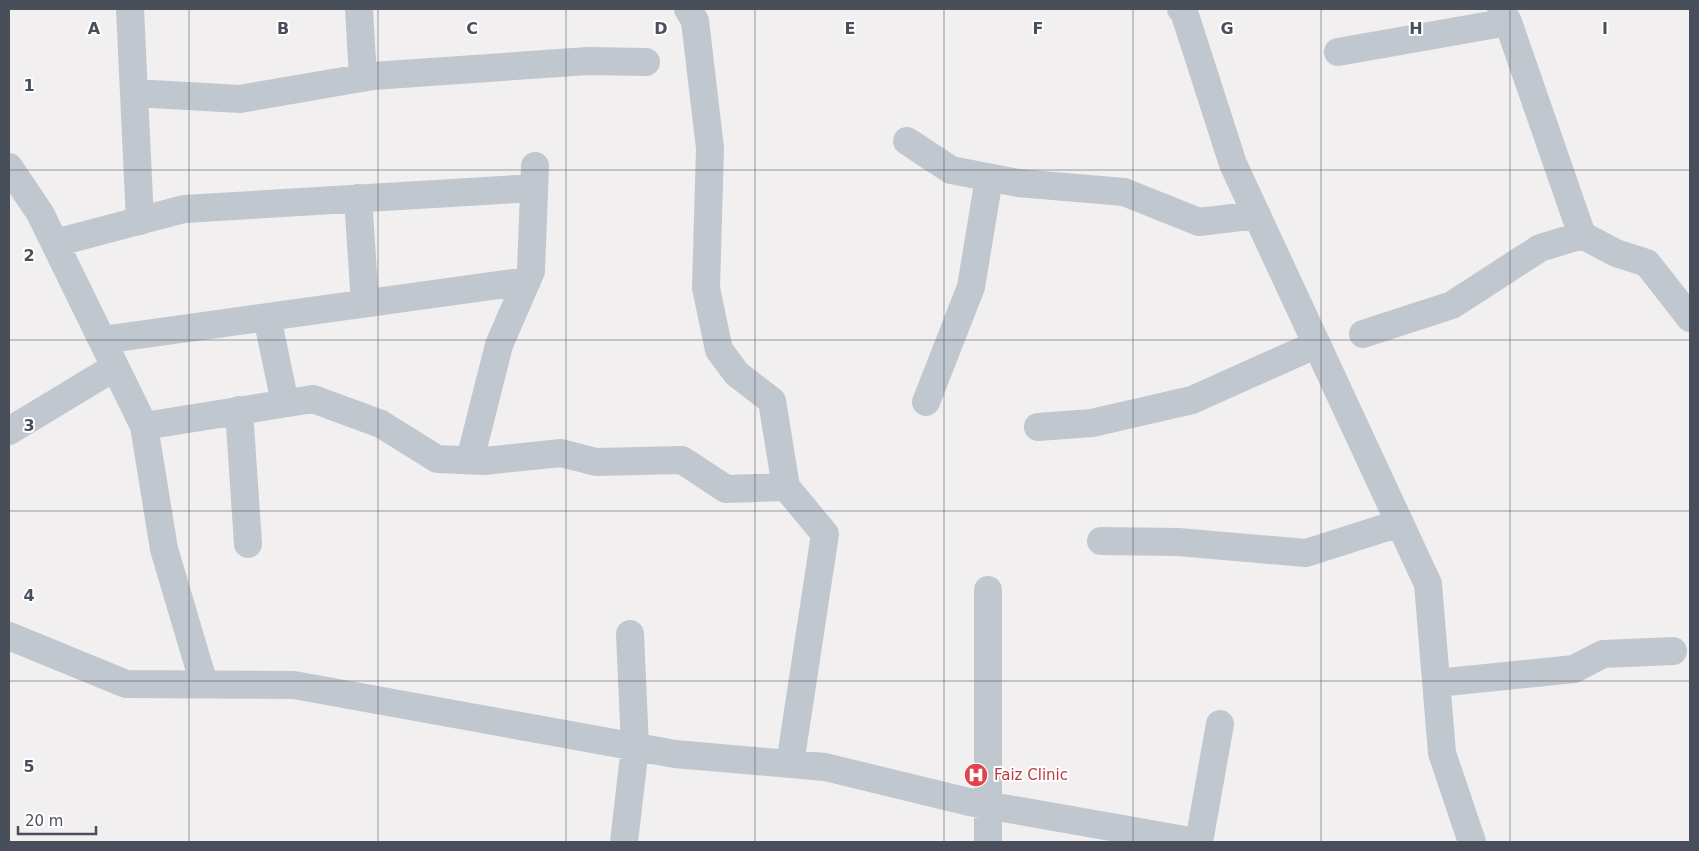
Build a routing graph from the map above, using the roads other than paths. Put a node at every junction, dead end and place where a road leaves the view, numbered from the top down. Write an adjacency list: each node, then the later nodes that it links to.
1 (130, 9): 9 (street)
2 (358, 9): 8 (street)
3 (688, 9): 33 (street)
4 (1181, 9): 14 (street)
5 (1505, 16): 6 (street); 16 (street)
6 (1338, 52)
7 (646, 62): 8 (street)
8 (362, 78): 9 (street)
9 (134, 93): 15 (street)
10 (907, 141): 12 (street)
11 (9, 167): 17 (street)
12 (989, 178): 14 (street); 26 (street)
13 (358, 198): 15 (street); 18 (street); 19 (street)
14 (1257, 215): 24 (street)
15 (140, 221): 17 (street)
16 (1582, 235): 21 (street); 22 (street)
17 (55, 243): 23 (street)
18 (527, 281): 19 (street); 32 (street)
19 (365, 303): 20 (street)
20 (267, 317): 23 (street); 27 (street)
21 (1690, 318)
22 (1362, 334)
23 (102, 340): 25 (street)
24 (1317, 344): 30 (street); 34 (street)
25 (115, 367): 29 (street); 31 (street)
26 (926, 402)
27 (284, 403): 28 (street); 32 (street)
28 (240, 410): 29 (street); 36 (street)
29 (144, 426): 42 (street)
30 (1038, 427)
31 (9, 431)
32 (470, 460): 33 (street)
33 (786, 486): 45 (street)
34 (1400, 523): 35 (street); 41 (street)
35 (1101, 541)
36 (248, 544)
37 (988, 590): 46 (street)
38 (630, 634): 44 (street)
39 (9, 636): 42 (street)
40 (1673, 651): 41 (street)
41 (1436, 683): 50 (street)
42 (204, 684): 44 (street)
43 (1220, 724): 49 (street)
44 (634, 747): 45 (street); 47 (street)
45 (790, 764): 46 (street)
46 (988, 806): 48 (street); 49 (street)
47 (624, 842)
48 (988, 842)
49 (1198, 842)
50 (1472, 842)

